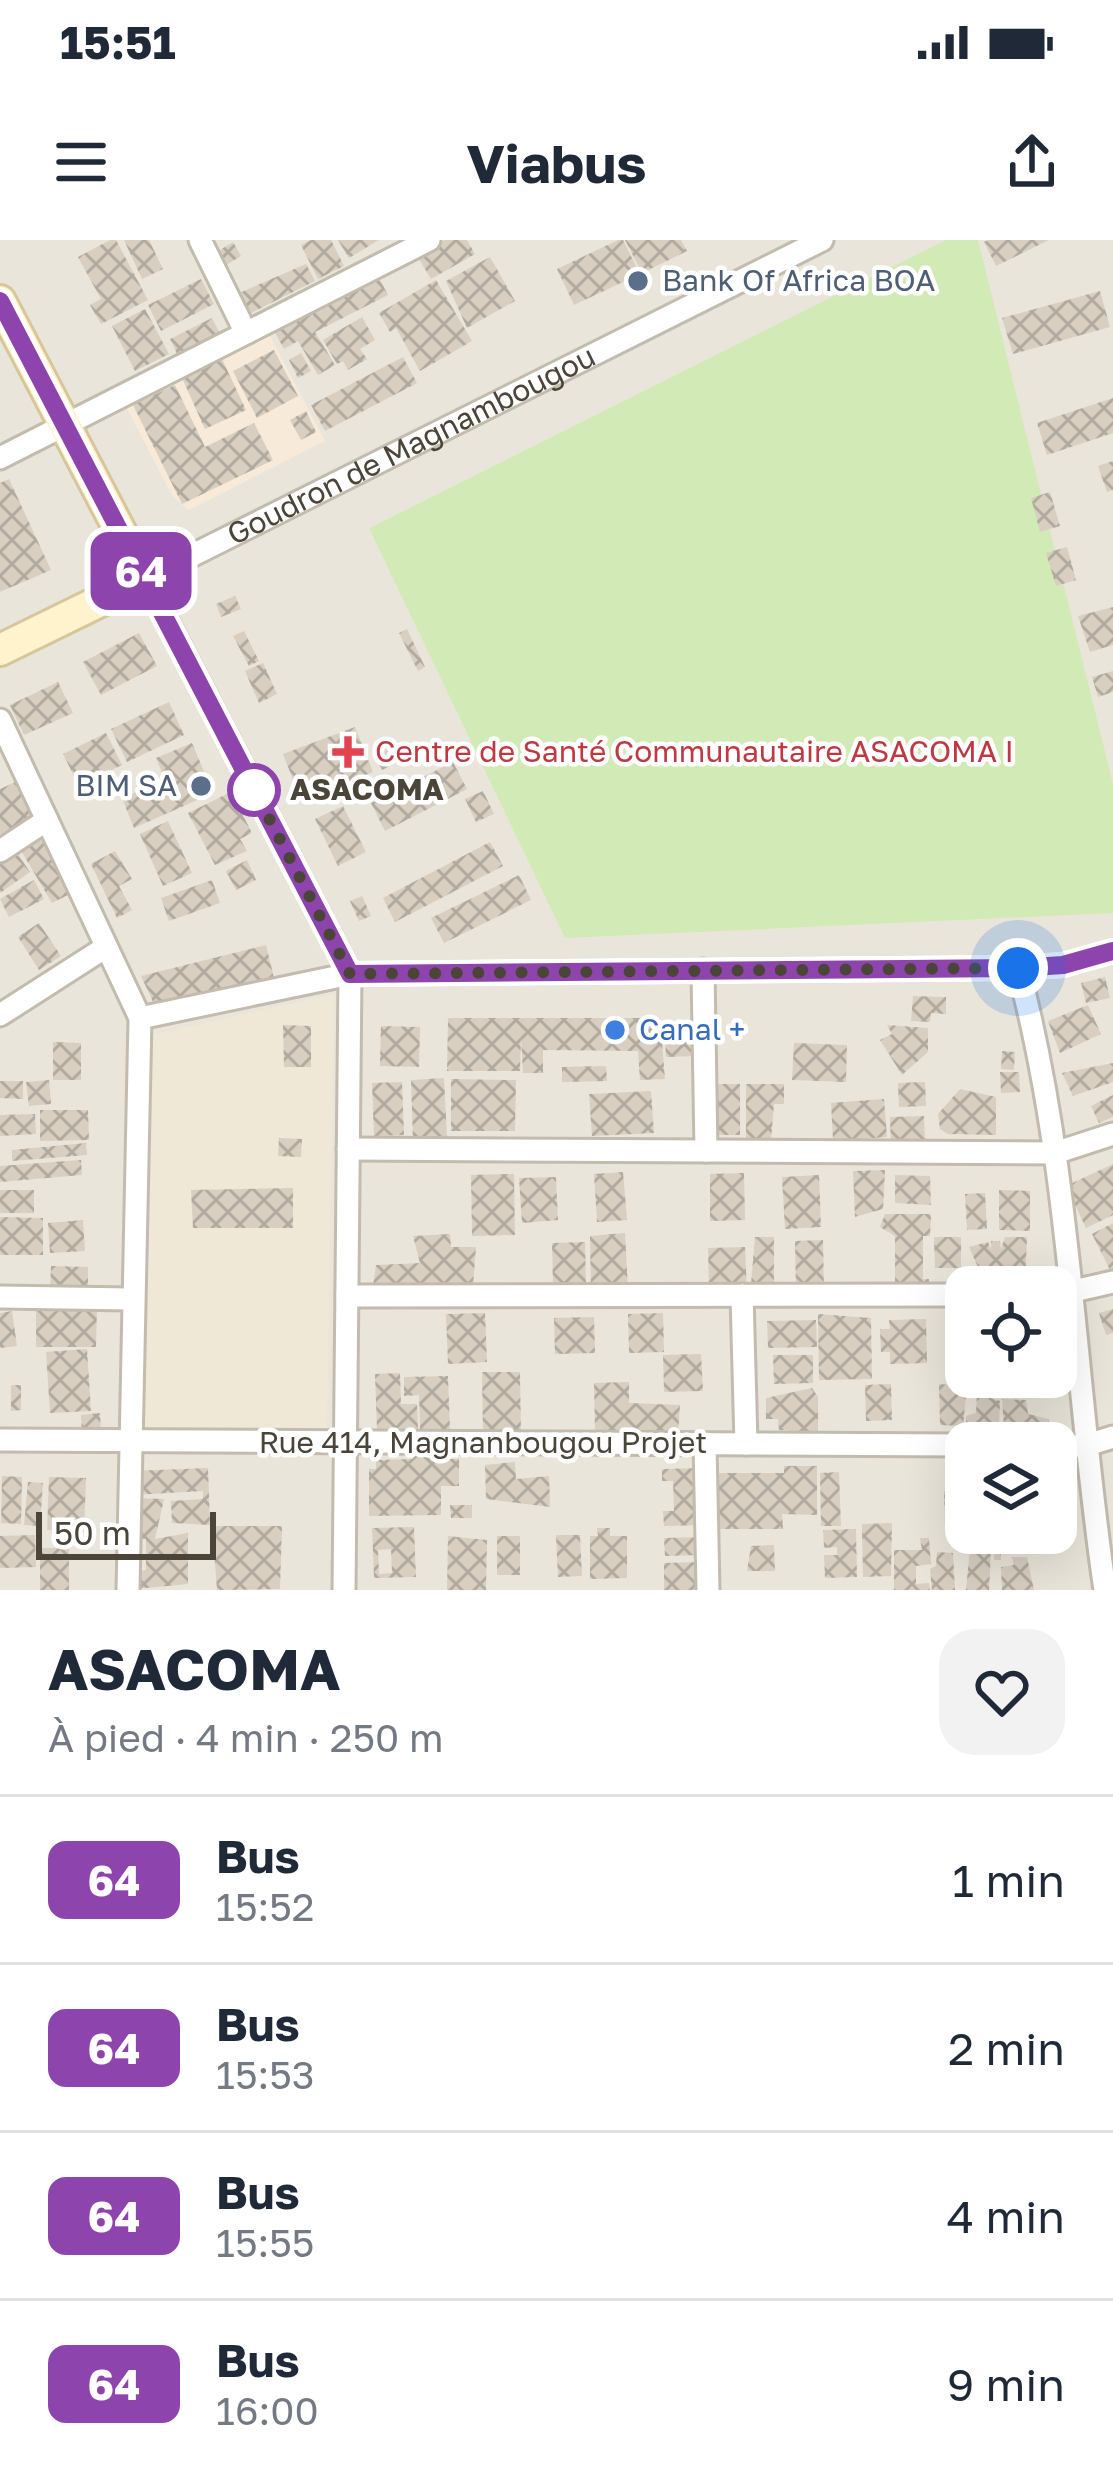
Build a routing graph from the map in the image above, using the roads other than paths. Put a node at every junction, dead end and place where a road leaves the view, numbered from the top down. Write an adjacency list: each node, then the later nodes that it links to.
1 (200, 240): 5 (street)
2 (429, 240): 5 (street)
3 (822, 240): 8 (street, Goudron de Magnambougou)
4 (0, 301): 6 (street)
5 (246, 333): 6 (street)
6 (64, 425): 7 (street); 8 (street)
7 (0, 458)
8 (145, 578): 9 (street, Goudron de Magnambougou); 17 (street)
9 (0, 650)
10 (0, 720): 11 (street)
11 (47, 820): 12 (street); 13 (street)
12 (0, 851)
13 (106, 947): 18 (street); 19 (street)
14 (1113, 951): 15 (street)
15 (1018, 968): 16 (street); 23 (street)
16 (703, 970): 17 (street); 22 (street)
17 (350, 974): 19 (street); 21 (street)
18 (0, 1015)
19 (140, 1018): 31 (street)
20 (1113, 1134): 23 (street)
21 (348, 1149): 22 (street); 29 (street)
22 (706, 1151): 23 (street)
23 (1055, 1153): 24 (street)
24 (1061, 1266)
25 (1113, 1282): 26 (street)
26 (1077, 1290)
27 (742, 1295): 28 (street); 29 (street); 38 (street)
28 (945, 1295)
29 (346, 1296): 36 (street)
30 (0, 1298): 31 (street)
31 (130, 1299): 35 (street)
32 (1077, 1398): 41 (street)
33 (1113, 1437): 41 (street)
34 (0, 1440): 35 (street, Rue 414, Magnanbougou Projet)
35 (129, 1441): 36 (street, Rue 414, Magnanbougou Projet); 42 (street)
36 (345, 1442): 37 (street, Rue 414, Magnanbougou Projet); 43 (street)
37 (705, 1444): 38 (street, Rue 414, Magnanbougou Projet); 44 (street)
38 (746, 1444): 39 (street, Rue 414, Magnanbougou Projet)
39 (945, 1445)
40 (1077, 1446): 41 (street)
41 (1084, 1446): 45 (street)
42 (128, 1590)
43 (344, 1590)
44 (708, 1590)
45 (1105, 1590)

